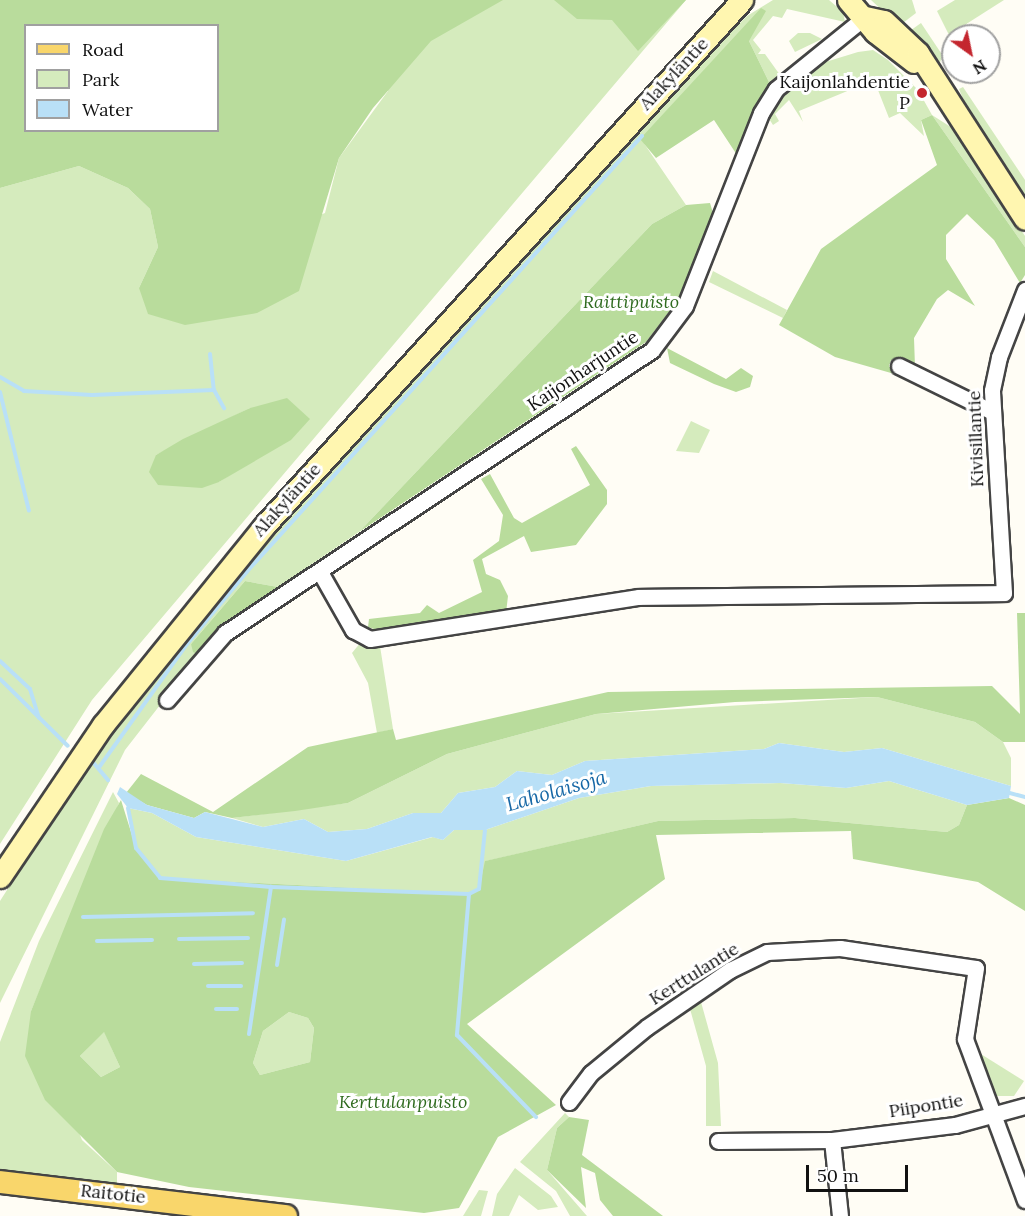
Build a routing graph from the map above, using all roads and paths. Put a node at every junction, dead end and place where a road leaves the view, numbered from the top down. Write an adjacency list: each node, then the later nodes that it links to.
1 (742, 0): 4 (main road, Alakyläntie)
2 (760, 0): 4 (main road)
3 (848, 0): 5 (main road)
4 (724, 10): 12 (main road, Alakyläntie)
5 (865, 17): 6 (main road); 10 (street, Kaijonharjuntie)
6 (1025, 219)
7 (1025, 290): 9 (street, Kivisillantie)
8 (899, 366): 9 (street)
9 (991, 411): 10 (street, Kivisillantie)
10 (320, 572): 11 (street, Kaijonharjuntie)
11 (167, 700)
12 (0, 877)
13 (569, 1102): 15 (street, Kerttulantie)
14 (1025, 1106): 15 (street, Piipontie)
15 (991, 1112): 16 (street, Piipontie); 20 (street)
16 (832, 1140): 17 (street, Piipontie); 19 (street)
17 (718, 1141)
18 (4, 1183): 21 (main road, Raitotie)
19 (835, 1192): 22 (street); 23 (street)
20 (1025, 1200)
21 (286, 1216)
22 (831, 1216)
23 (840, 1216)

